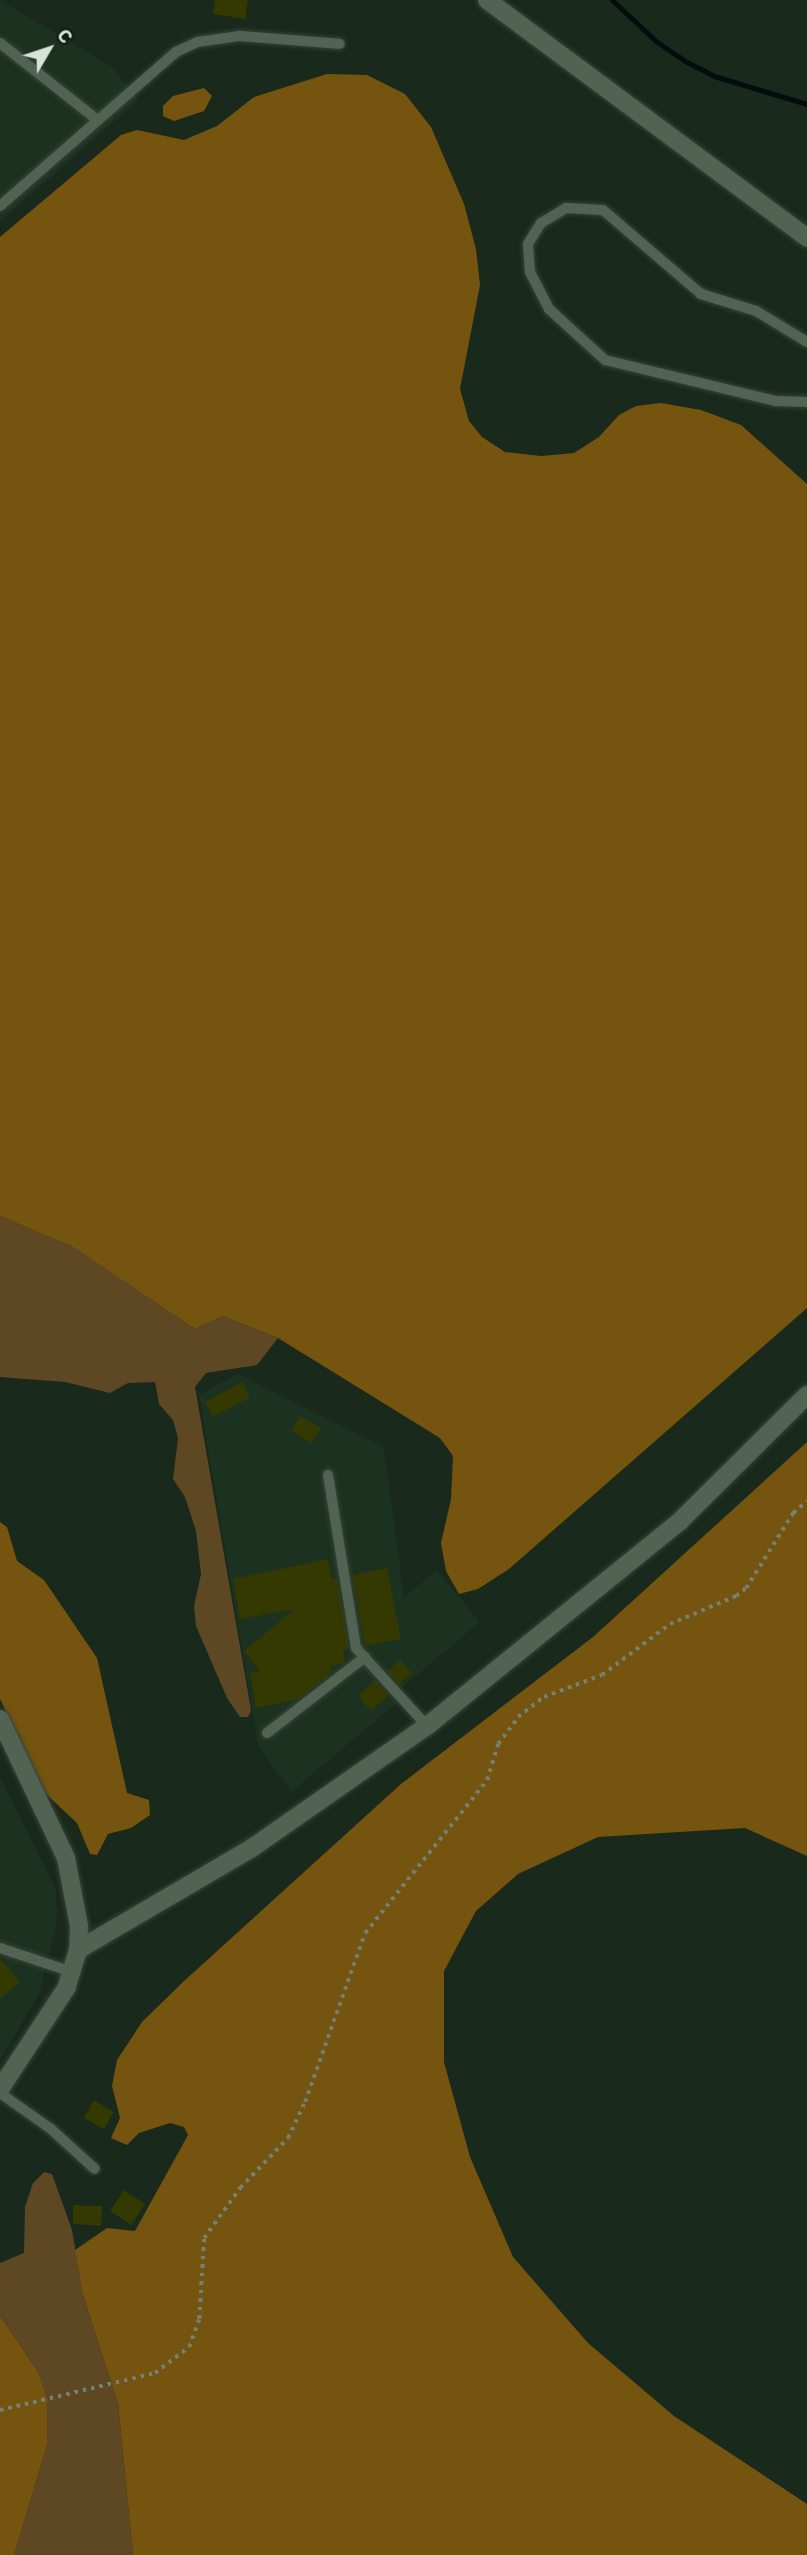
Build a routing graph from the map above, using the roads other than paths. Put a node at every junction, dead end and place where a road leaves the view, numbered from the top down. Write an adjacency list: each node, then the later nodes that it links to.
1 (487, 0): 6 (street)
2 (0, 43): 4 (lane)
3 (340, 44): 4 (lane)
4 (96, 118): 5 (lane)
5 (0, 206)
6 (807, 238)
7 (807, 342): 8 (lane)
8 (807, 402)
9 (807, 1395): 13 (street)
10 (328, 1475): 11 (lane)
11 (365, 1657): 13 (lane); 14 (lane)
12 (0, 1719): 16 (street)
13 (427, 1726): 16 (street)
14 (267, 1733)
15 (0, 1948): 17 (lane)
16 (78, 1950): 17 (street)
17 (72, 1972): 18 (street)
18 (0, 2091): 19 (lane)
19 (95, 2169)

